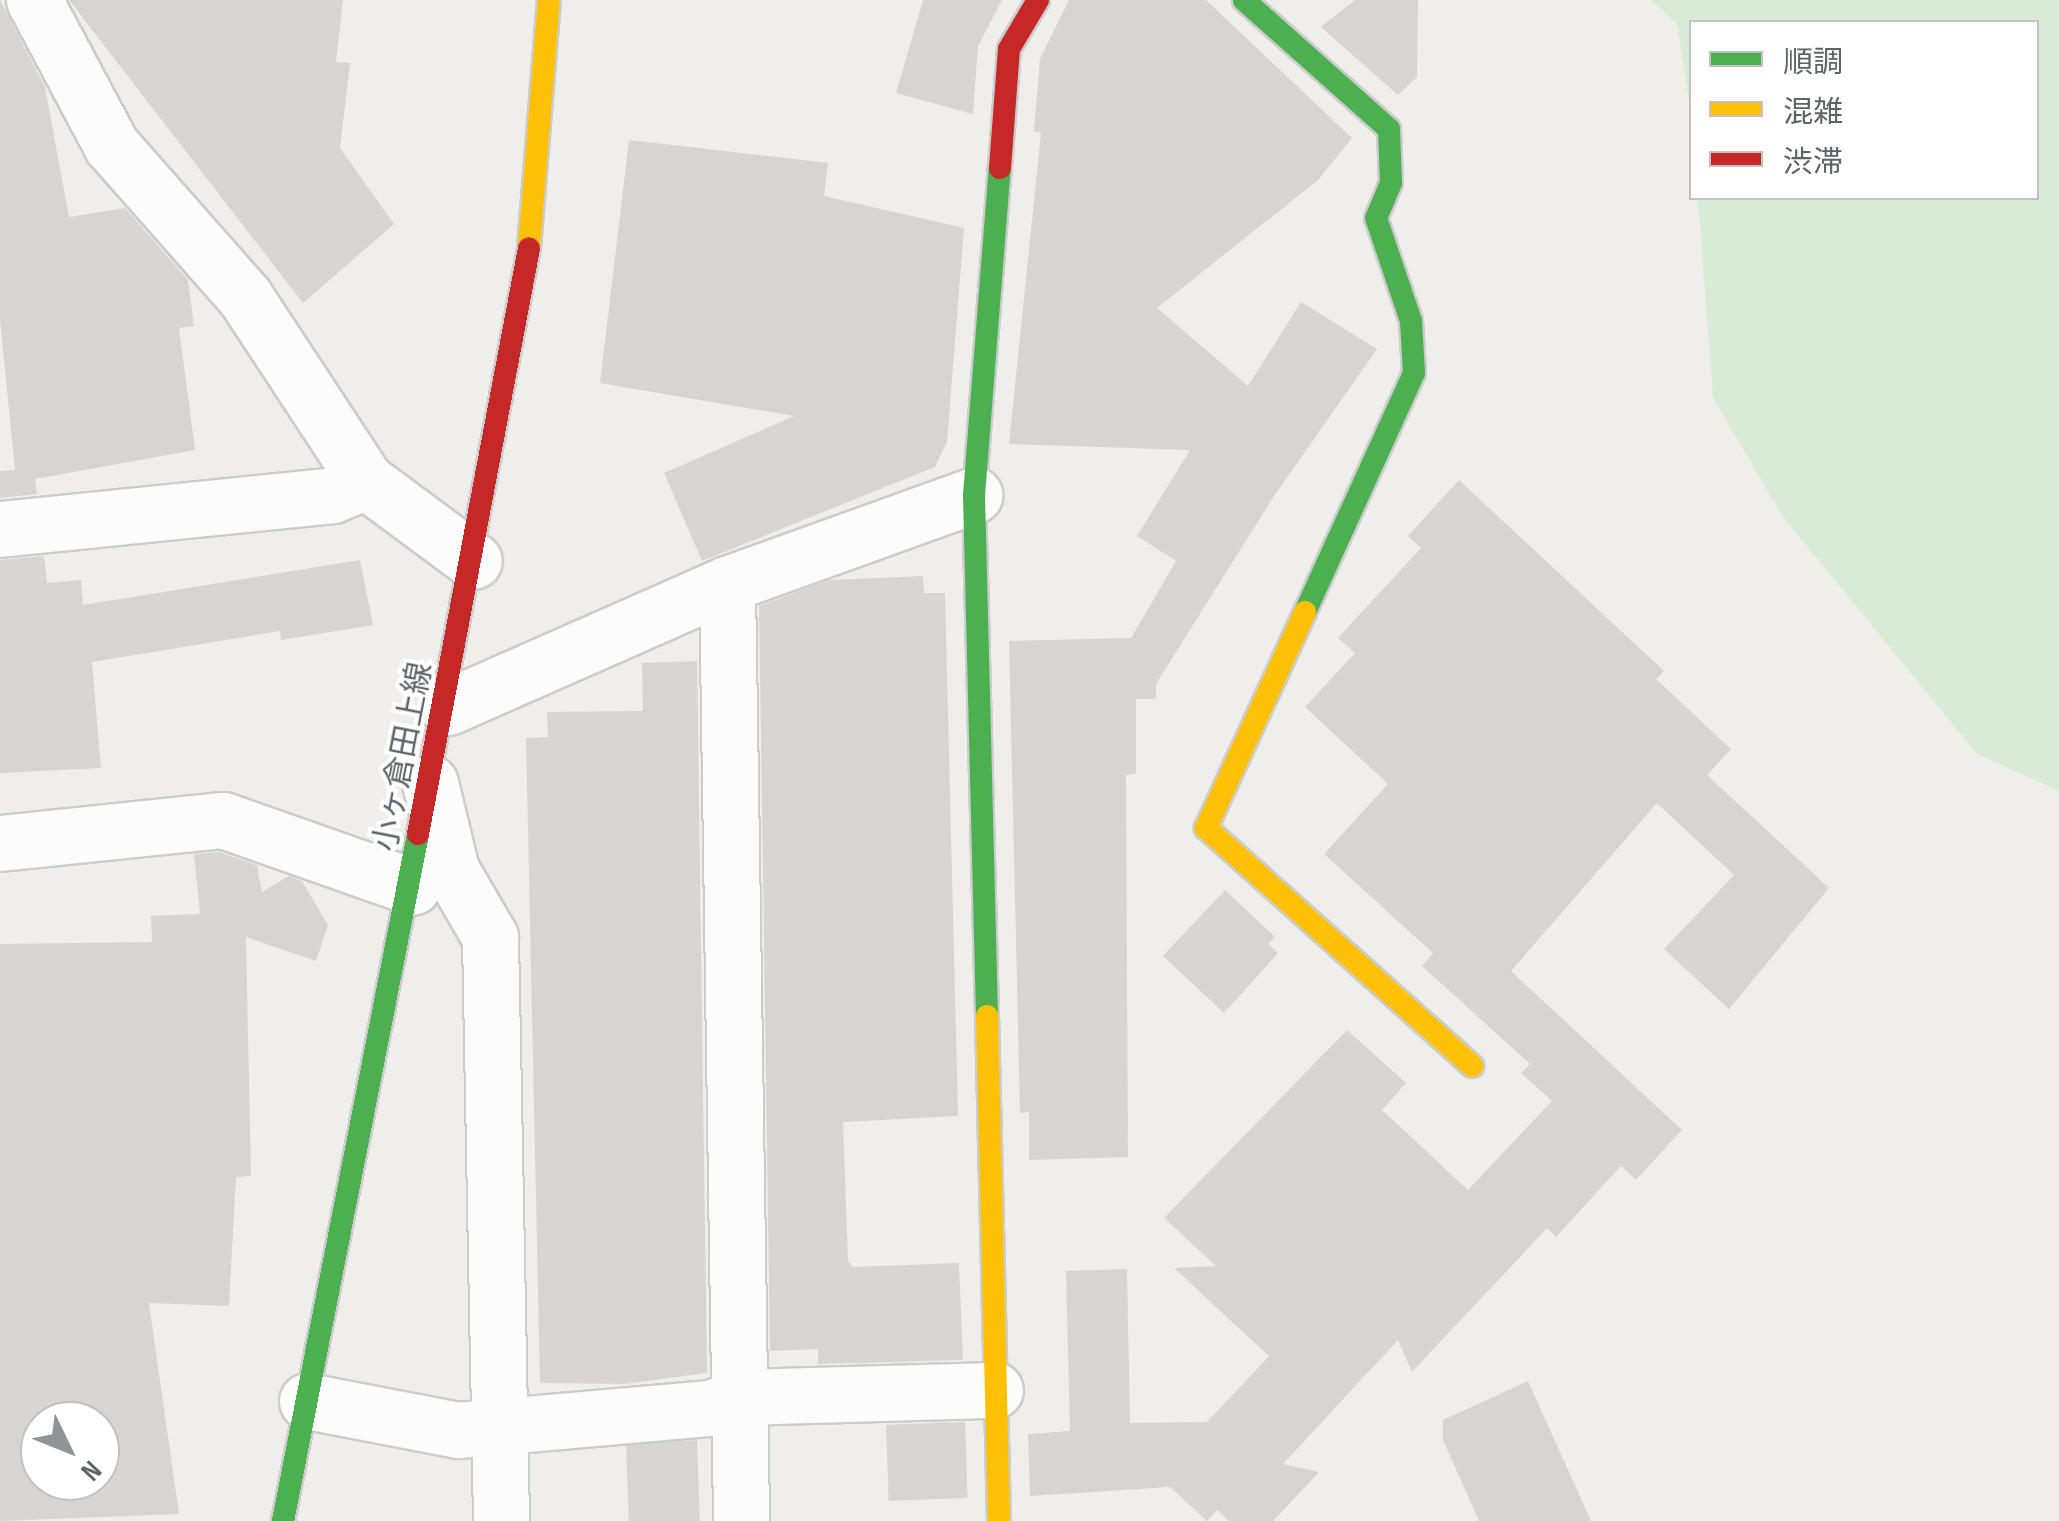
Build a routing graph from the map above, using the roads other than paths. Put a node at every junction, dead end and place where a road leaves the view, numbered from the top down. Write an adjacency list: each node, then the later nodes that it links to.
1 (34, 0): 5 (street)
2 (550, 0): 8 (street, 小ヶ倉田上線)
3 (1038, 0): 6 (street)
4 (1244, 0): 14 (street)
5 (366, 481): 7 (street); 8 (street)
6 (974, 494): 9 (street); 15 (street)
7 (0, 529)
8 (474, 560): 10 (street, 小ヶ倉田上線)
9 (727, 584): 10 (street); 16 (street)
10 (448, 706): 11 (street, 小ヶ倉田上線)
11 (430, 783): 13 (street, 小ヶ倉田上線); 18 (street)
12 (0, 843): 13 (street)
13 (413, 887): 17 (street, 小ヶ倉田上線)
14 (1472, 1066)
15 (996, 1390): 16 (street); 22 (street)
16 (740, 1397): 18 (street); 21 (street)
17 (307, 1401): 18 (street); 19 (street, 小ヶ倉田上線)
18 (502, 1422): 20 (street)
19 (283, 1521)
20 (501, 1521)
21 (741, 1521)
22 (999, 1521)

